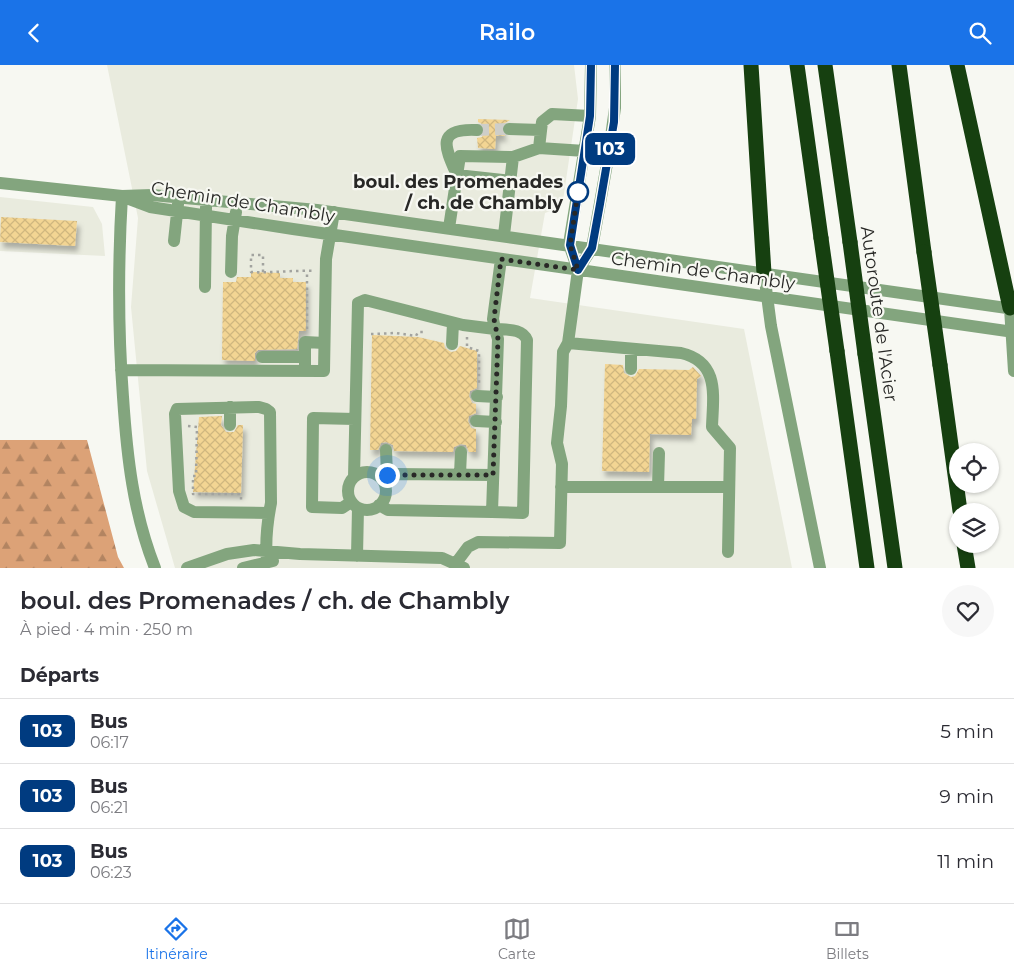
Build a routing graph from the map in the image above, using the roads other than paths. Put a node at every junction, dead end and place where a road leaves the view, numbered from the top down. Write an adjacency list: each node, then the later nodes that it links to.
1 (591, 65): 8 (street)
2 (615, 65): 31 (street)
3 (751, 65): 35 (highway)
4 (797, 65): 83 (highway, bridge)
5 (826, 65): 84 (highway, Autoroute de l'Acier, bridge)
6 (899, 65): 69 (highway, bridge)
7 (957, 65): 38 (highway)
8 (590, 116): 11 (street); 13 (street)
9 (477, 129): 15 (street)
10 (509, 129): 11 (street)
11 (542, 131): 12 (street)
12 (539, 148): 13 (street); 14 (street)
13 (585, 151): 30 (street)
14 (513, 157): 15 (street); 16 (street)
15 (457, 175): 16 (street); 26 (street)
16 (511, 181): 28 (street)
17 (0, 183): 18 (street, Chemin de Chambly)
18 (122, 196): 19 (street, Chemin de Chambly); 22 (street, Chemin de Chambly); 49 (street)
19 (179, 197): 20 (street, Chemin de Chambly); 22 (street)
20 (207, 200): 21 (street, Chemin de Chambly); 24 (street)
21 (238, 203): 23 (street, Chemin de Chambly); 25 (street)
22 (177, 211): 24 (street, Chemin de Chambly); 29 (street)
23 (334, 212): 26 (street, Chemin de Chambly); 27 (street)
24 (206, 215): 25 (street, Chemin de Chambly); 36 (street)
25 (235, 220): 27 (street, Chemin de Chambly); 34 (street)
26 (449, 228): 28 (street, Chemin de Chambly)
27 (329, 234): 32 (street, Chemin de Chambly); 42 (street)
28 (504, 235): 30 (street, Chemin de Chambly)
29 (174, 241)
30 (570, 245): 31 (street, Chemin de Chambly); 33 (street)
31 (592, 248): 33 (street); 35 (street, Chemin de Chambly)
32 (501, 259): 33 (street, Chemin de Chambly); 40 (street)
33 (578, 270): 37 (street, Chemin de Chambly); 43 (street)
34 (231, 272)
35 (764, 273): 37 (street); 38 (street, Chemin de Chambly)
36 (205, 287)
37 (767, 298): 41 (street, Chemin de Chambly); 82 (street)
38 (1012, 308): 41 (street)
39 (453, 323): 40 (street); 44 (street); 55 (street)
40 (495, 329): 53 (street); 72 (street)
41 (1013, 332): 51 (street)
42 (324, 343): 47 (street); 50 (street)
43 (568, 343): 45 (street); 66 (street)
44 (452, 344)
45 (631, 350): 48 (street); 68 (street)
46 (262, 357): 47 (street)
47 (305, 357): 50 (street)
48 (631, 369)
49 (121, 370): 50 (street); 79 (street)
50 (305, 371)
51 (1014, 371)
52 (480, 392): 53 (street)
53 (497, 397): 57 (street)
54 (230, 407): 58 (street); 73 (street); 73 (street)
55 (355, 419): 64 (street); 70 (street)
56 (476, 421): 57 (street)
57 (496, 422): 63 (street)
58 (230, 425)
59 (386, 450): 65 (street)
60 (460, 452): 62 (street)
61 (659, 453): 67 (street)
62 (460, 475): 63 (street); 65 (street)
63 (493, 475): 72 (street)
64 (354, 477): 65 (street); 70 (street)
65 (384, 477): 71 (street)
66 (561, 487): 67 (street); 78 (street)
67 (658, 487): 68 (street)
68 (729, 487): 74 (street)
69 (959, 503)
70 (355, 505): 71 (street); 77 (street)
71 (379, 505): 72 (street)
72 (492, 512)
73 (269, 513): 76 (street)
74 (728, 552)
75 (966, 553): 85 (highway)
76 (267, 556): 77 (street); 80 (street); 81 (street)
77 (357, 556): 78 (street)
78 (460, 565)
79 (155, 568)
80 (187, 568)
81 (244, 568)
82 (820, 568)
83 (867, 568)
84 (895, 568)
85 (968, 568)

